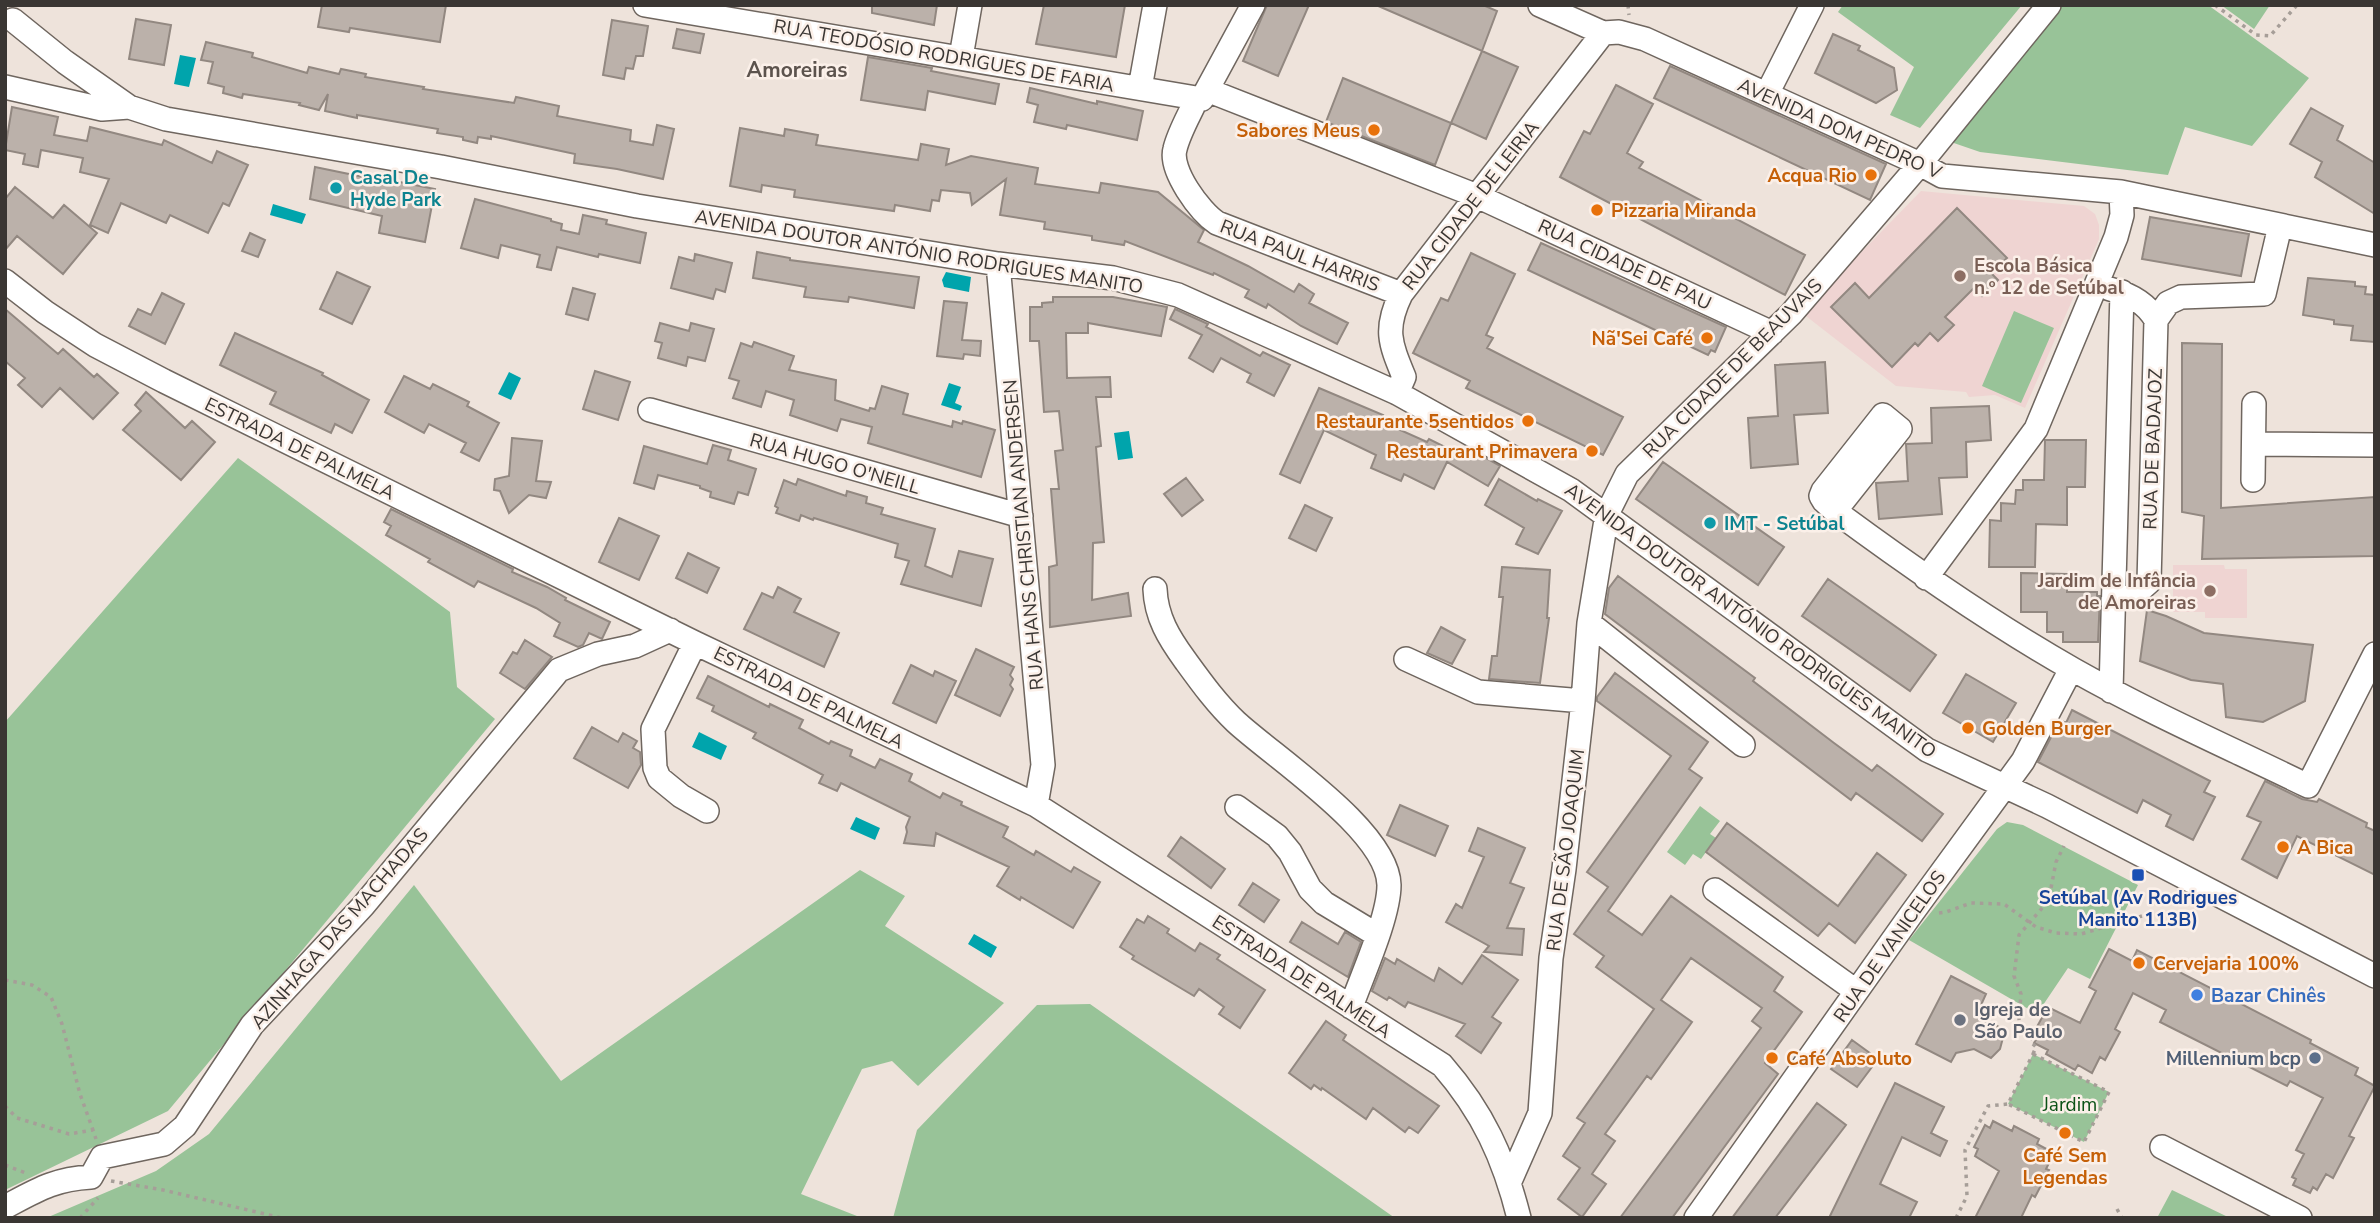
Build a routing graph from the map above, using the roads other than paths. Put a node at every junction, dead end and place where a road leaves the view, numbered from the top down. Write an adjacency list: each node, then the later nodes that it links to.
1 (645, 5): 8 (street, RUA TEODÓSIO RODRIGUES DE FARIA)
2 (970, 5): 11 (street)
3 (1155, 5): 13 (street)
4 (1253, 5): 15 (street, RUA PAUL HARRIS)
5 (1540, 5): 10 (street, AVENIDA DOM PEDRO V)
6 (1812, 5): 14 (street)
7 (2049, 5): 17 (street, RUA CIDADE DE BEAUVAIS)
8 (776, 16): 11 (street, RUA TEODÓSIO RODRIGUES DE FARIA)
9 (12, 17): 16 (street)
10 (1604, 33): 14 (street, AVENIDA DOM PEDRO V); 19 (street, RUA CIDADE DE LEIRIA)
11 (961, 57): 13 (street, RUA TEODÓSIO RODRIGUES DE FARIA)
12 (5, 87): 16 (street, AVENIDA DOUTOR ANTÓNIO RODRIGUES MANITO)
13 (1140, 88): 15 (street, RUA TEODÓSIO RODRIGUES DE FARIA)
14 (1767, 94): 17 (street, AVENIDA DOM PEDRO V)
15 (1202, 95): 19 (street, RUA TEODÓSIO RODRIGUES DE FARIA); 26 (street, RUA PAUL HARRIS)
16 (129, 107): 22 (street, AVENIDA DOUTOR ANTÓNIO RODRIGUES MANITO)
17 (1920, 164): 18 (street, AVENIDA DOM PEDRO V); 28 (street, RUA CIDADE DE BEAUVAIS)
18 (2121, 192): 20 (street, AVENIDA DOM PEDRO V); 24 (street)
19 (1478, 196): 26 (street, RUA CIDADE DE LEIRIA); 28 (street, RUA CIDADE DE PAU)
20 (2280, 226): 21 (street, AVENIDA DOM PEDRO V); 27 (street)
21 (2375, 245)
22 (998, 264): 29 (street, AVENIDA DOUTOR ANTÓNIO RODRIGUES MANITO); 37 (street, RUA HANS CHRISTIAN ANDERSEN)
23 (5, 281): 42 (street, ESTRADA DE PALMELA)
24 (2097, 285): 25 (street); 38 (street)
25 (2122, 292): 27 (street); 40 (street, RUA DE BADAJOZ)
26 (1401, 294): 29 (street, RUA CIDADE DE LEIRIA)
27 (2155, 320): 40 (street, RUA DE BADAJOZ)
28 (1772, 333): 36 (street, RUA CIDADE DE BEAUVAIS)
29 (1397, 393): 36 (street, AVENIDA DOUTOR ANTÓNIO RODRIGUES MANITO)
30 (2254, 404): 32 (street)
31 (650, 410): 37 (street, RUA HUGO O'NEILL)
32 (2254, 444): 33 (street); 34 (street)
33 (2375, 445)
34 (2253, 480)
35 (1835, 511): 38 (street)
36 (1606, 514): 41 (street, RUA DE SÃO JOAQUIM); 50 (street, AVENIDA DOUTOR ANTÓNIO RODRIGUES MANITO)
37 (1021, 516): 51 (street, RUA HANS CHRISTIAN ANDERSEN)
38 (1926, 578): 46 (street)
39 (1155, 589): 55 (street)
40 (2113, 600): 47 (street, RUA DE BADAJOZ)
41 (1589, 623): 48 (street, RUA DE SÃO JOAQUIM); 49 (street)
42 (670, 630): 43 (street, ESTRADA DE PALMELA); 61 (street, AZINHAGA DAS MACHADAS)
43 (695, 643): 51 (street, ESTRADA DE PALMELA); 53 (street)
44 (2375, 654): 47 (street)
45 (1406, 659): 48 (street)
46 (2071, 669): 47 (street); 50 (street, RUA DE VANICELOS)
47 (2111, 691)
48 (1583, 701): 60 (street, RUA DE SÃO JOAQUIM)
49 (1742, 745)
50 (2004, 787): 56 (street, AVENIDA DOUTOR ANTÓNIO RODRIGUES MANITO); 57 (street, RUA DE VANICELOS)
51 (1036, 805): 58 (street, ESTRADA DE PALMELA)
52 (1237, 807): 55 (street)
53 (708, 811)
54 (1714, 890): 57 (street)
55 (1377, 935): 58 (street)
56 (2375, 976)
57 (1856, 991): 63 (street, RUA DE VANICELOS)
58 (1351, 1007): 60 (street, ESTRADA DE PALMELA)
59 (2162, 1147): 64 (street)
60 (1510, 1181): 62 (street, ESTRADA DE PALMELA)
61 (5, 1207)
62 (1519, 1218)
63 (1696, 1218)
64 (2300, 1218)

